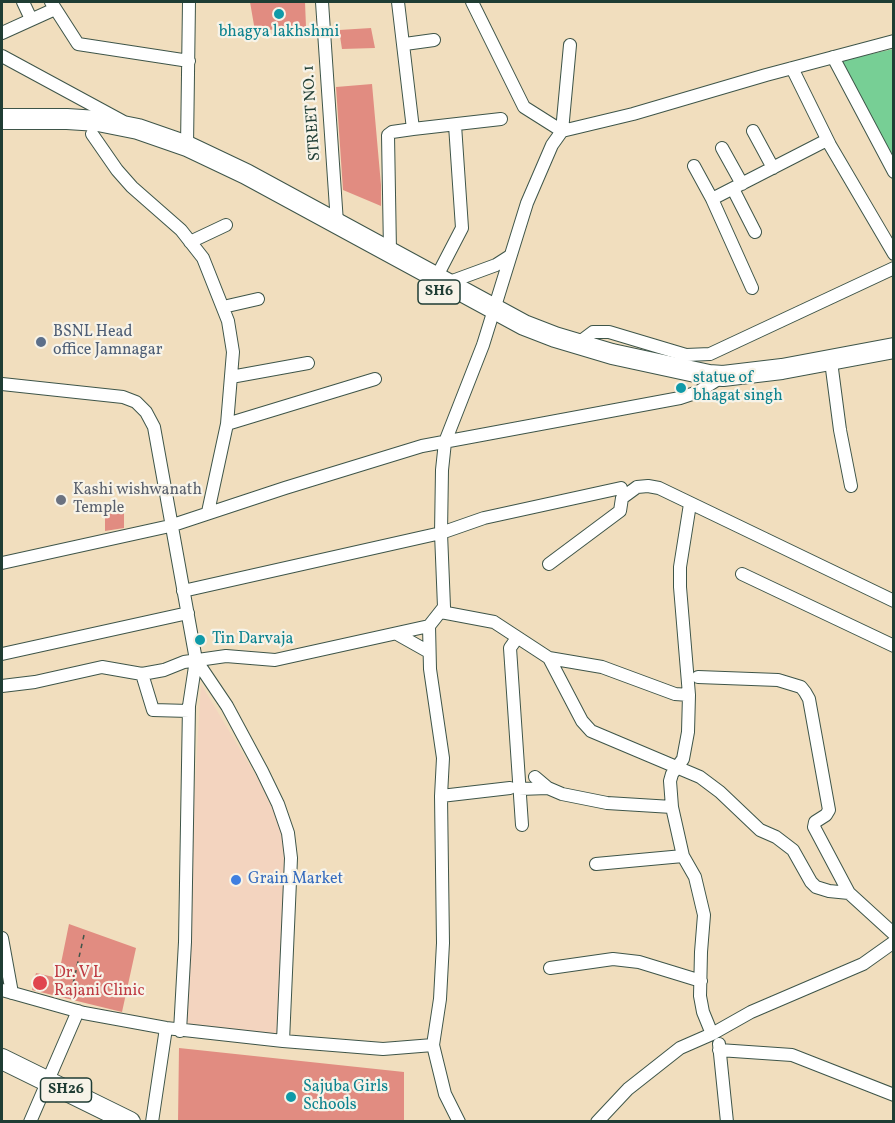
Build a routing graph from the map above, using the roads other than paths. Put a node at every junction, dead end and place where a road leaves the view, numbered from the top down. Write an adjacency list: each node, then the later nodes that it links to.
1 (23, 2): 7 (street)
2 (189, 2): 15 (street)
3 (322, 2): 35 (street, STREET NO. 1)
4 (398, 2): 11 (street)
5 (472, 2): 23 (street)
6 (53, 5): 7 (street); 15 (street)
7 (31, 19): 8 (street)
8 (2, 33)
9 (434, 40): 11 (street)
10 (894, 41): 14 (street)
11 (405, 44): 21 (street)
12 (570, 45): 23 (street)
13 (2, 56): 20 (street)
14 (833, 57): 16 (street); 32 (street)
15 (189, 61): 27 (street)
16 (792, 68): 23 (street); 26 (street)
17 (2, 119): 20 (main road, SH6)
18 (501, 119): 19 (street)
19 (455, 125): 21 (street); 43 (street)
20 (138, 129): 27 (main road, SH6); 28 (street)
21 (413, 129): 39 (street)
22 (2, 130): 25 (main road, SH6)
23 (562, 131): 41 (street)
24 (753, 131): 31 (street)
25 (92, 134): 28 (main road, SH6); 38 (street)
26 (827, 140): 31 (street); 40 (street)
27 (187, 146): 35 (main road, SH6)
28 (155, 147): 47 (main road, SH6)
29 (722, 148): 33 (street)
30 (694, 166): 34 (street)
31 (773, 168): 33 (street)
32 (894, 172)
33 (737, 186): 34 (street); 37 (street)
34 (712, 199): 44 (street)
35 (338, 223): 39 (main road, SH6)
36 (226, 225): 38 (street)
37 (755, 232)
38 (190, 242): 46 (street)
39 (390, 251): 43 (main road, SH6)
40 (894, 254)
41 (510, 256): 43 (street); 47 (street)
42 (894, 268): 48 (street)
43 (442, 281): 47 (main road, SH6)
44 (752, 288)
45 (258, 299): 46 (street)
46 (223, 307): 53 (street)
47 (492, 315): 48 (main road, SH6); 55 (main road, SH6); 58 (street)
48 (577, 344): 55 (main road, SH6)
49 (894, 348): 52 (main road, SH6)
50 (894, 358): 52 (main road, SH6)
51 (308, 363): 53 (street)
52 (830, 364): 55 (main road, SH6); 59 (street)
53 (231, 377): 57 (street)
54 (375, 379): 57 (street)
55 (717, 380): 58 (street)
56 (2, 384): 63 (street)
57 (227, 424): 62 (street)
58 (444, 442): 62 (street); 64 (street)
59 (851, 486)
60 (621, 488): 64 (street)
61 (690, 504): 66 (street); 69 (street); 83 (street)
62 (208, 512): 63 (street)
63 (170, 526): 65 (street); 68 (street)
64 (441, 533): 68 (street); 70 (street)
65 (2, 563)
66 (549, 564)
67 (742, 574): 75 (street)
68 (183, 591): 71 (street)
69 (894, 601)
70 (441, 612): 72 (street); 74 (street)
71 (188, 613): 77 (street); 79 (street)
72 (429, 626): 73 (street); 76 (street)
73 (397, 634): 76 (street); 79 (street)
74 (517, 638): 78 (street); 87 (street)
75 (894, 646)
76 (429, 652): 89 (street)
77 (2, 654)
78 (549, 658): 83 (street); 85 (street)
79 (196, 660): 80 (street); 84 (street); 105 (street)
80 (142, 674): 82 (street); 84 (street)
81 (698, 677): 94 (street)
82 (2, 686)
83 (689, 695): 85 (street)
84 (189, 711): 103 (street)
85 (679, 766): 90 (street); 94 (street)
86 (535, 777): 88 (street)
87 (515, 788): 88 (street); 89 (street); 91 (street)
88 (548, 788): 90 (street)
89 (441, 796): 106 (street)
90 (672, 807): 92 (street)
91 (522, 825)
92 (683, 856): 93 (street); 99 (street)
93 (596, 864)
94 (849, 892): 95 (street)
95 (894, 934)
96 (2, 938): 100 (street)
97 (894, 942): 104 (street)
98 (550, 968): 99 (street)
99 (701, 981): 104 (street)
100 (7, 992): 101 (street)
101 (78, 1011): 102 (street); 109 (street)
102 (166, 1028): 103 (street); 113 (street)
103 (180, 1031): 105 (street)
104 (715, 1032): 107 (street); 115 (street)
105 (283, 1041): 106 (street)
106 (432, 1045): 114 (street)
107 (719, 1050): 110 (street); 116 (street)
108 (2, 1059): 109 (main road, SH26)
109 (47, 1081): 111 (street); 112 (main road, SH26)
110 (894, 1095)
111 (30, 1122)
112 (130, 1122)
113 (152, 1122)
114 (459, 1122)
115 (597, 1122)
116 (727, 1122)

